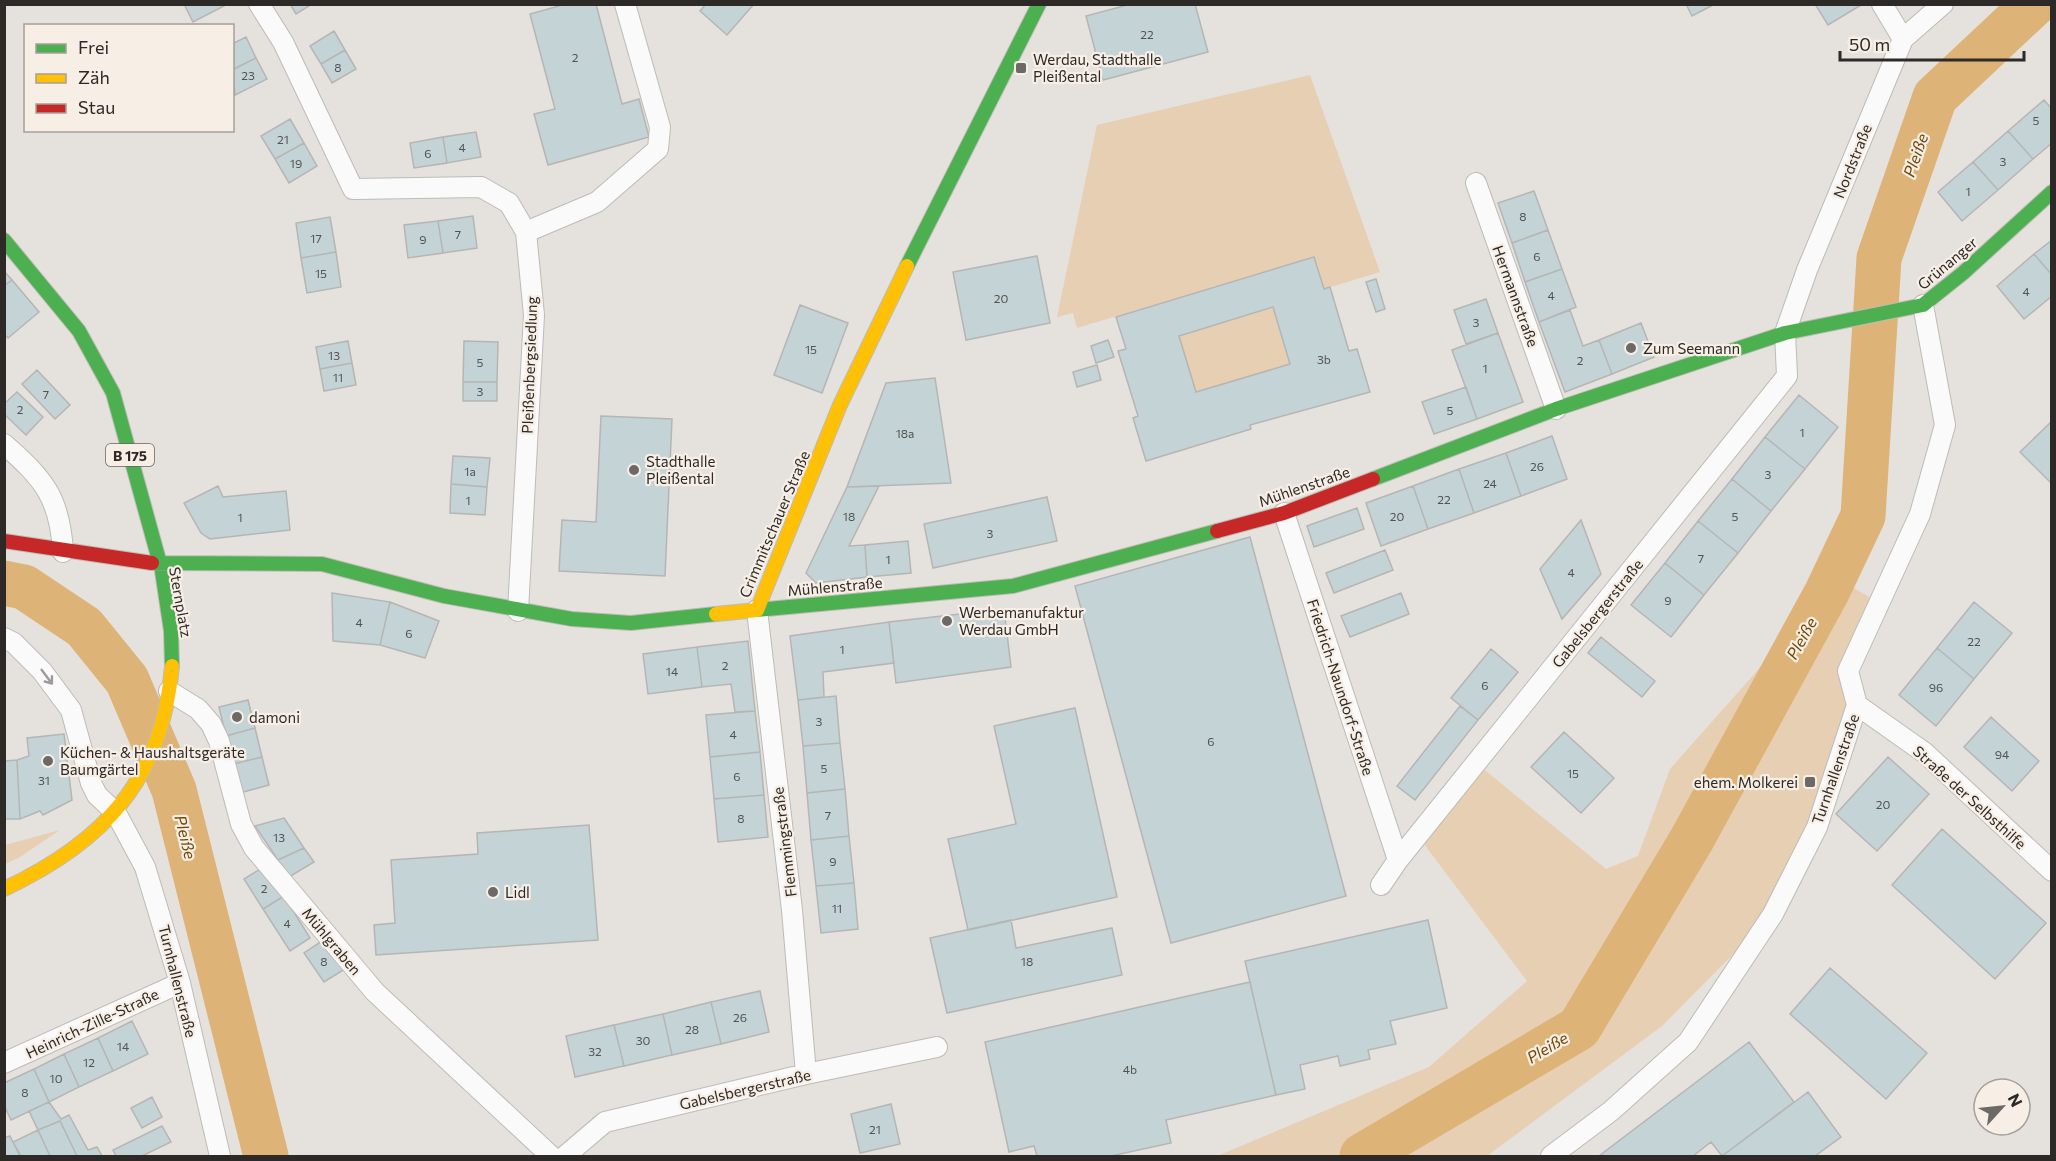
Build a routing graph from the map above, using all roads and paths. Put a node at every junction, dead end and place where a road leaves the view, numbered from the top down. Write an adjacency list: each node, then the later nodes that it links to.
1 (259, 4): 9 (street, Pleißenbergsiedlung)
2 (625, 4): 9 (street)
3 (1039, 4): 20 (street, Crimmitschauer Straße)
4 (1882, 4): 6 (street)
5 (1943, 4): 6 (street, Nordstraße)
6 (1903, 39): 13 (street, Nordstraße)
7 (1476, 183): 14 (street, Hermannstraße)
8 (2052, 192): 11 (street, Grünanger)
9 (526, 232): 21 (street, Pleißenbergsiedlung)
10 (4, 240): 19 (street, B 175)
11 (1923, 305): 12 (street, Grünanger); 24 (street, Turnhallenstraße)
12 (1845, 319): 13 (street, Mühlenstraße)
13 (1785, 333): 14 (street, Mühlenstraße); 26 (street, Gabelsbergerstraße)
14 (1557, 409): 16 (street, Mühlenstraße)
15 (4, 444): 18 (street)
16 (1284, 513): 20 (street, Mühlenstraße); 26 (street, Friedrich-Naundorf-Straße)
17 (4, 541): 18 (street, Sternplatz)
18 (63, 552): 19 (street, Sternplatz)
19 (158, 564): 21 (street, Crimmitschauer Straße); 23 (street, Sternplatz / B 175)
20 (757, 610): 21 (street, Crimmitschauer Straße); 33 (street, Flemmingstraße)
21 (518, 611)
22 (4, 638): 25 (street, Turnhallenstraße, one-way to 25)
23 (167, 698): 25 (street, B 175); 35 (street, Mühlgraben)
24 (1857, 705): 27 (street, Straße der Selbsthilfe); 37 (street, Turnhallenstraße)
25 (116, 813): 29 (street, B 175); 30 (street, Turnhallenstraße)
26 (1398, 860): 28 (street, Gabelsbergerstraße)
27 (2052, 871)
28 (1381, 885)
29 (4, 889)
30 (180, 983): 32 (street, Heinrich-Zille-Straße); 34 (street, Turnhallenstraße)
31 (937, 1047): 33 (street, Gabelsbergerstraße)
32 (4, 1063)
33 (806, 1074): 36 (street, Gabelsbergerstraße)
34 (220, 1156)
35 (551, 1156)
36 (565, 1156)
37 (1551, 1156)

